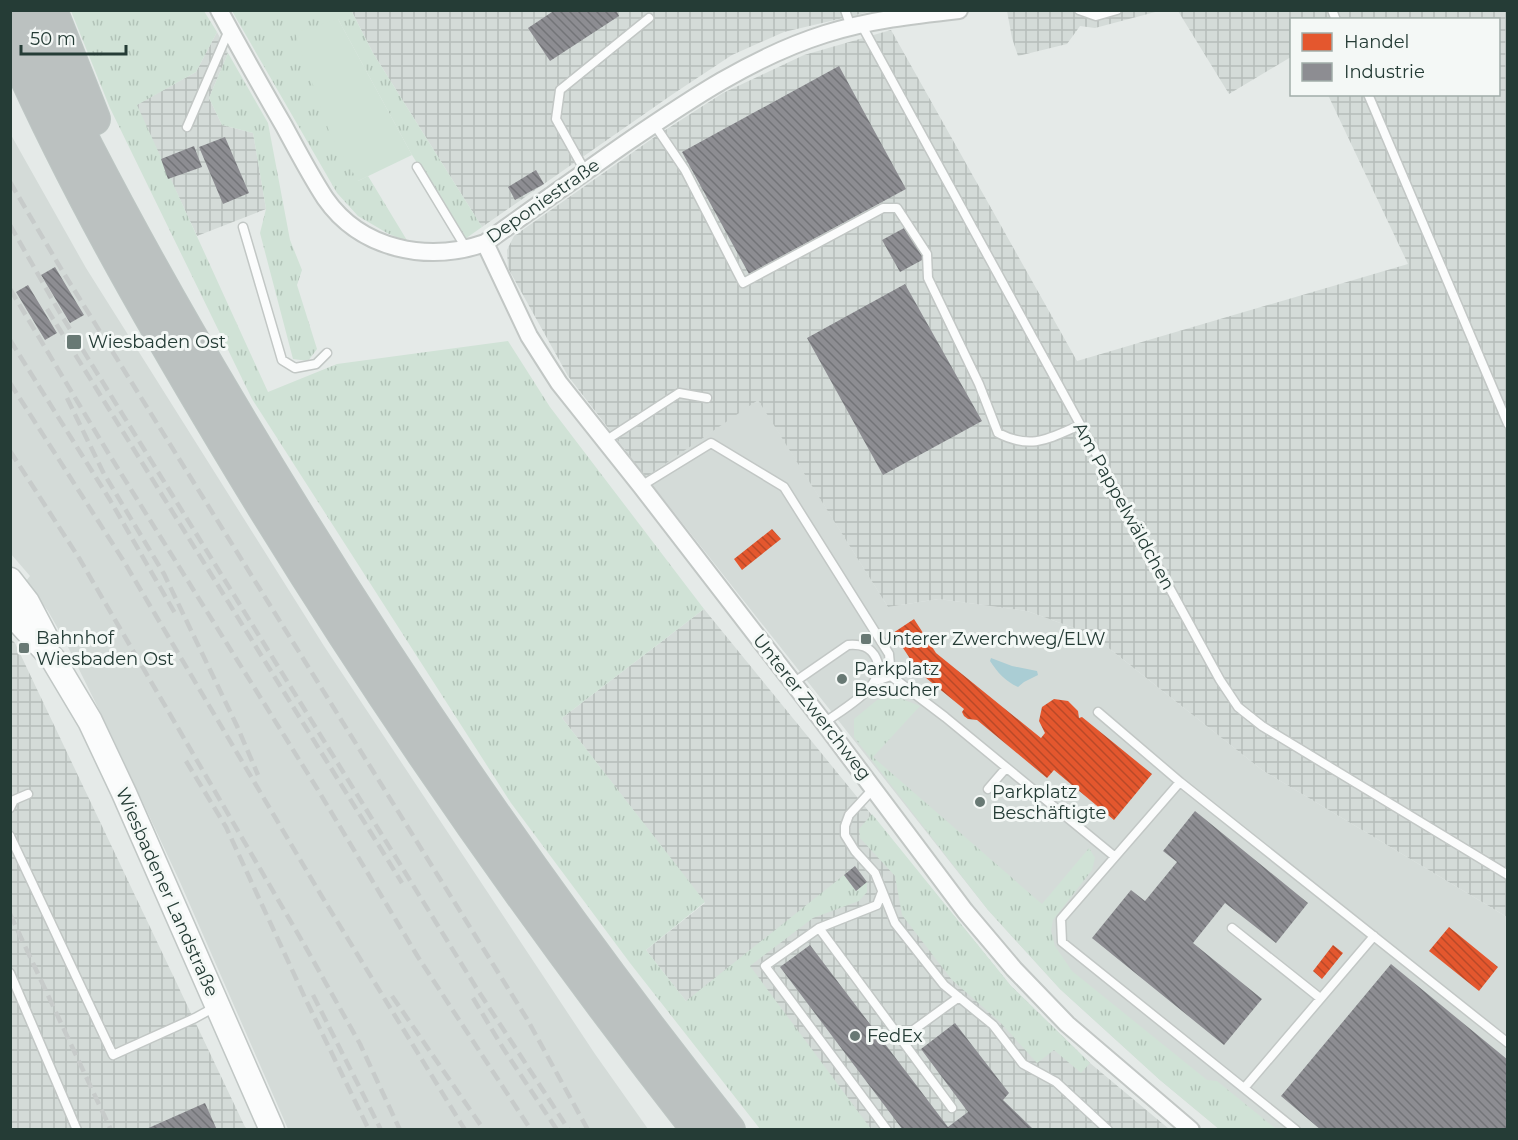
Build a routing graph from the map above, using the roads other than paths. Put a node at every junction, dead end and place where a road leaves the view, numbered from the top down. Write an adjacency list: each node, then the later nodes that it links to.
1 (23, 10): 19 (highway)
2 (51, 10): 19 (highway)
3 (219, 10): 10 (street, Deponiestraße)
4 (845, 10): 9 (lane, Am Pappelwäldchen)
5 (959, 10): 9 (street, Deponiestraße)
6 (1079, 10): 7 (lane)
7 (1117, 10)
8 (649, 18): 17 (lane)
9 (856, 26): 14 (street, Deponiestraße); 25 (lane, Am Pappelwäldchen)
10 (230, 30): 15 (lane); 21 (street, Deponiestraße)
11 (10, 42): 19 (highway)
12 (10, 96): 19 (highway)
13 (1369, 96): 24 (lane)
14 (654, 124): 17 (street, Deponiestraße); 25 (lane)
15 (187, 127)
16 (417, 167): 21 (lane)
17 (585, 171): 20 (street, Deponiestraße)
18 (243, 227): 22 (lane)
19 (122, 243): 59 (highway); 60 (highway)
20 (485, 243): 21 (street, Deponiestraße); 26 (street, Unterer Zwerchweg)
21 (466, 249)
22 (327, 352)
23 (707, 398): 26 (lane)
24 (1508, 424)
25 (1080, 425): 44 (lane, Am Pappelwäldchen)
26 (605, 441): 27 (street, Unterer Zwerchweg)
27 (641, 486): 31 (lane); 33 (street, Unterer Zwerchweg)
28 (10, 580): 30 (main road, Wiesbadener Landstraße)
29 (10, 612): 30 (main road, Wiesbadener Landstraße)
30 (53, 659): 52 (main road, Wiesbadener Landstraße)
31 (891, 676): 32 (lane); 36 (lane)
32 (876, 681): 33 (lane); 35 (lane)
33 (793, 683): 35 (street, Unterer Zwerchweg)
34 (1098, 712): 37 (lane)
35 (824, 723): 38 (street, Unterer Zwerchweg)
36 (1006, 768): 39 (lane); 43 (lane)
37 (1180, 782): 43 (lane); 48 (lane)
38 (874, 788): 45 (lane); 63 (street, Unterer Zwerchweg)
39 (988, 789)
40 (28, 794): 41 (lane)
41 (10, 808)
42 (10, 836): 52 (lane)
43 (1114, 856): 55 (lane)
44 (1508, 875)
45 (882, 892): 46 (lane); 50 (lane)
46 (819, 928): 53 (lane); 61 (lane)
47 (1232, 928): 51 (lane)
48 (1374, 936): 51 (lane); 54 (lane)
49 (10, 973): 57 (lane)
50 (959, 998): 53 (lane); 62 (lane)
51 (1320, 998): 55 (lane)
52 (218, 1005): 58 (main road, Wiesbadener Landstraße)
53 (901, 1039): 56 (lane)
54 (1508, 1042)
55 (1245, 1087): 64 (lane)
56 (952, 1108)
57 (77, 1130)
58 (272, 1130)
59 (698, 1130)
60 (729, 1130)
61 (887, 1130)
62 (1108, 1130)
63 (1191, 1130)
64 (1296, 1130)

